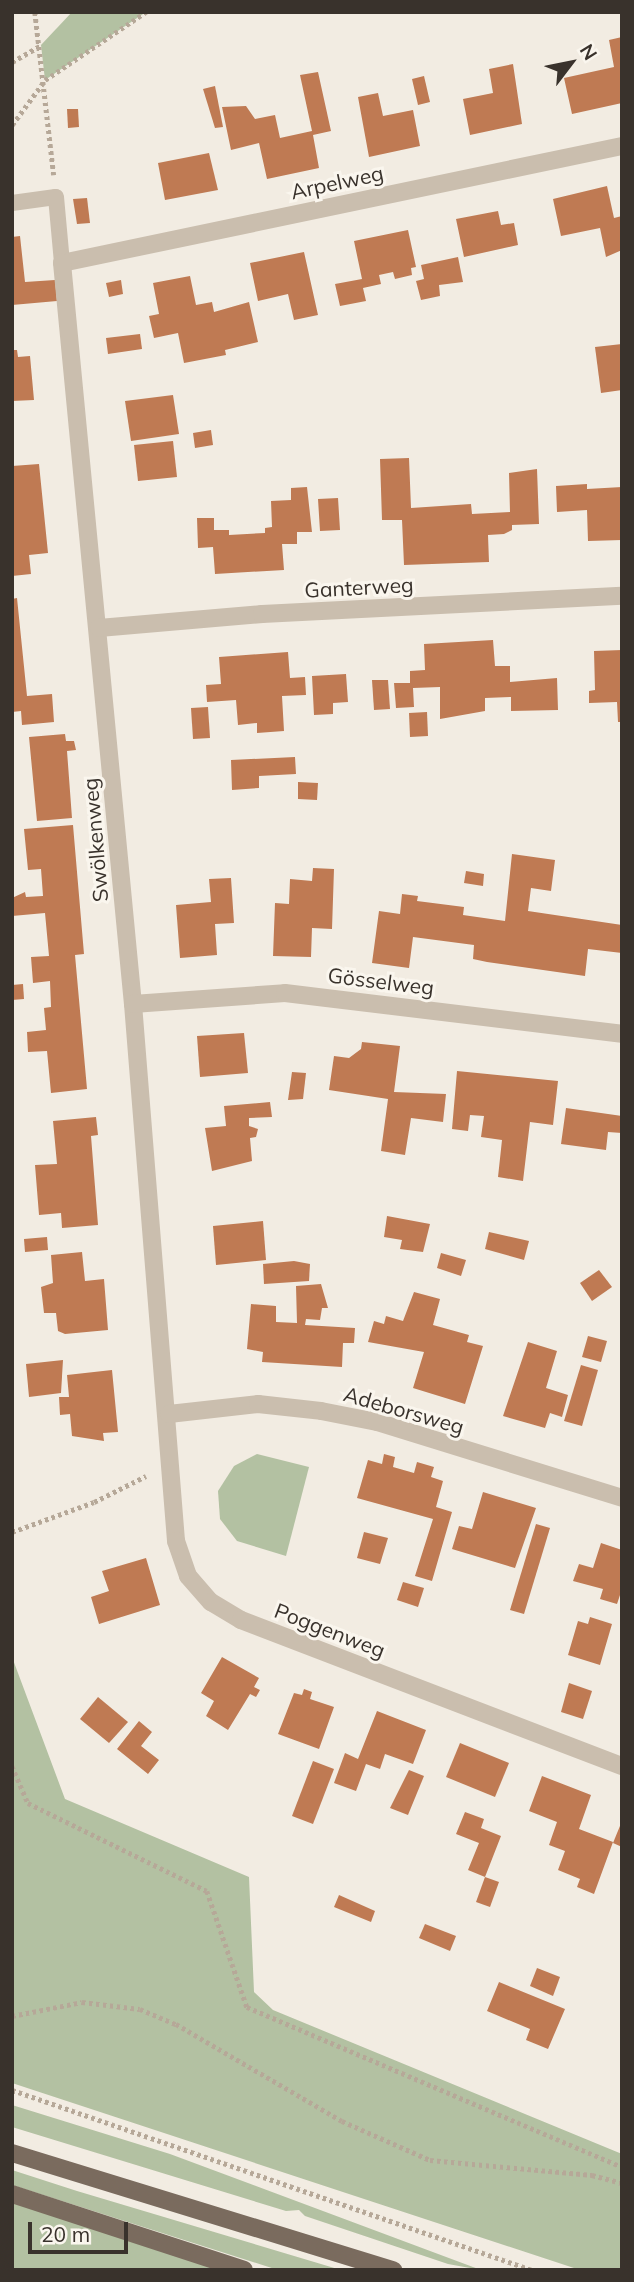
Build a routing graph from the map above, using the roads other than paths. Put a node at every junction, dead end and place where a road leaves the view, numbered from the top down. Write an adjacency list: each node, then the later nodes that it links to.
1 (622, 146): 3 (street, Arpelweg)
2 (12, 203): 3 (lane)
3 (62, 263): 5 (street, Swölkenweg)
4 (622, 596): 5 (street, Ganterweg)
5 (99, 628): 6 (street, Swölkenweg)
6 (133, 1004): 7 (street, Gösselweg); 8 (street, Swölkenweg)
7 (622, 1034)
8 (169, 1414): 9 (street, Adeborsweg); 10 (street, Poggenweg)
9 (622, 1498)
10 (622, 1766)
11 (12, 2153): 14 (main road)
12 (12, 2194): 13 (main road)
13 (244, 2270)
14 (393, 2270)

